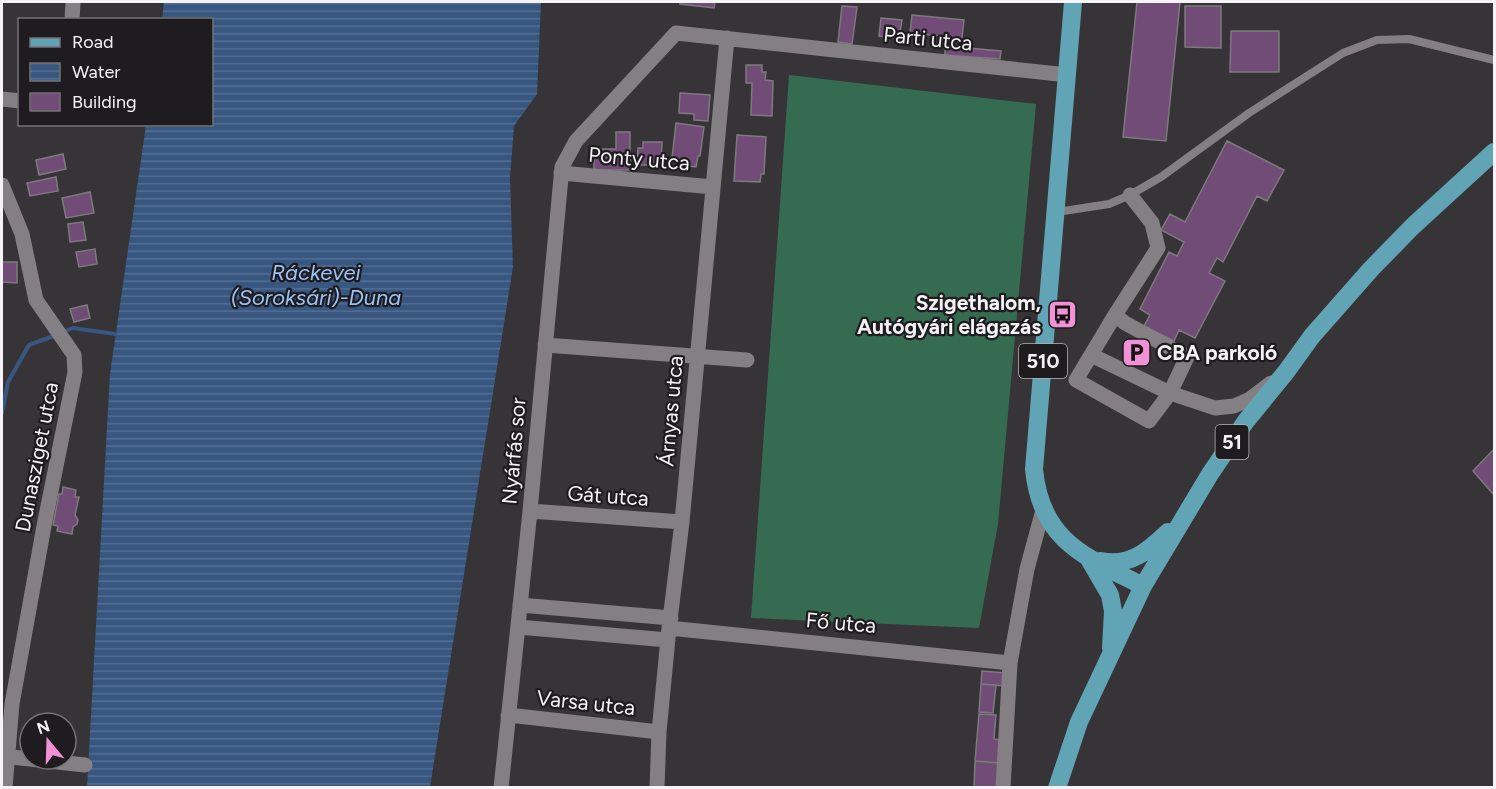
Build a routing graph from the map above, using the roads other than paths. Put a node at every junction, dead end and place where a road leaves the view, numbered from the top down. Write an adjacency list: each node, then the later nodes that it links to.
1 (73, 2): 3 (street)
2 (1073, 2): 6 (main road, 510)
3 (72, 18)
4 (727, 38): 6 (street, Parti utca); 10 (street, Nyárfás sor); 12 (street, Árnyas utca)
5 (1494, 60): 13 (lane)
6 (1068, 75): 14 (main road, 510)
7 (2, 99): 8 (street)
8 (18, 101)
9 (1494, 152): 20 (main road, 51)
10 (561, 173): 12 (street, Ponty utca); 16 (street, Nyárfás sor)
11 (2, 185): 35 (street, Dunasziget utca)
12 (713, 187): 18 (street, Árnyas utca)
13 (1130, 195): 14 (lane); 15 (street)
14 (1057, 212): 22 (main road, 510)
15 (1115, 315): 17 (street); 21 (street)
16 (545, 345): 18 (street); 23 (street, Nyárfás sor)
17 (1091, 355): 21 (street); 21 (street)
18 (697, 357): 19 (street); 25 (street, Árnyas utca)
19 (747, 360)
20 (1286, 372): 21 (street); 24 (main road, 51)
21 (1170, 393)
22 (1042, 510): 26 (main road, 510); 32 (street)
23 (530, 511): 25 (street, Gát utca); 28 (street, Nyárfás sor)
24 (1184, 516): 26 (main road); 27 (main road, 51)
25 (682, 522): 30 (street, Árnyas utca)
26 (1088, 558): 27 (main road, 510); 31 (main road)
27 (1143, 586): 31 (main road, 51)
28 (520, 605): 29 (street, Nyárfás sor); 30 (street, Fő utca)
29 (518, 627): 30 (street, Fő utca); 33 (street, Nyárfás sor)
30 (669, 629): 32 (street, Fő utca); 34 (street, Árnyas utca)
31 (1110, 657): 41 (main road, 51)
32 (1010, 663): 40 (street)
33 (508, 715): 34 (street, Varsa utca); 38 (street, Nyárfás sor)
34 (659, 732): 39 (street, Árnyas utca)
35 (4, 756): 36 (street); 37 (street, Dunasziget utca)
36 (85, 765)
37 (5, 788)
38 (501, 788)
39 (657, 788)
40 (1004, 788)
41 (1057, 788)

